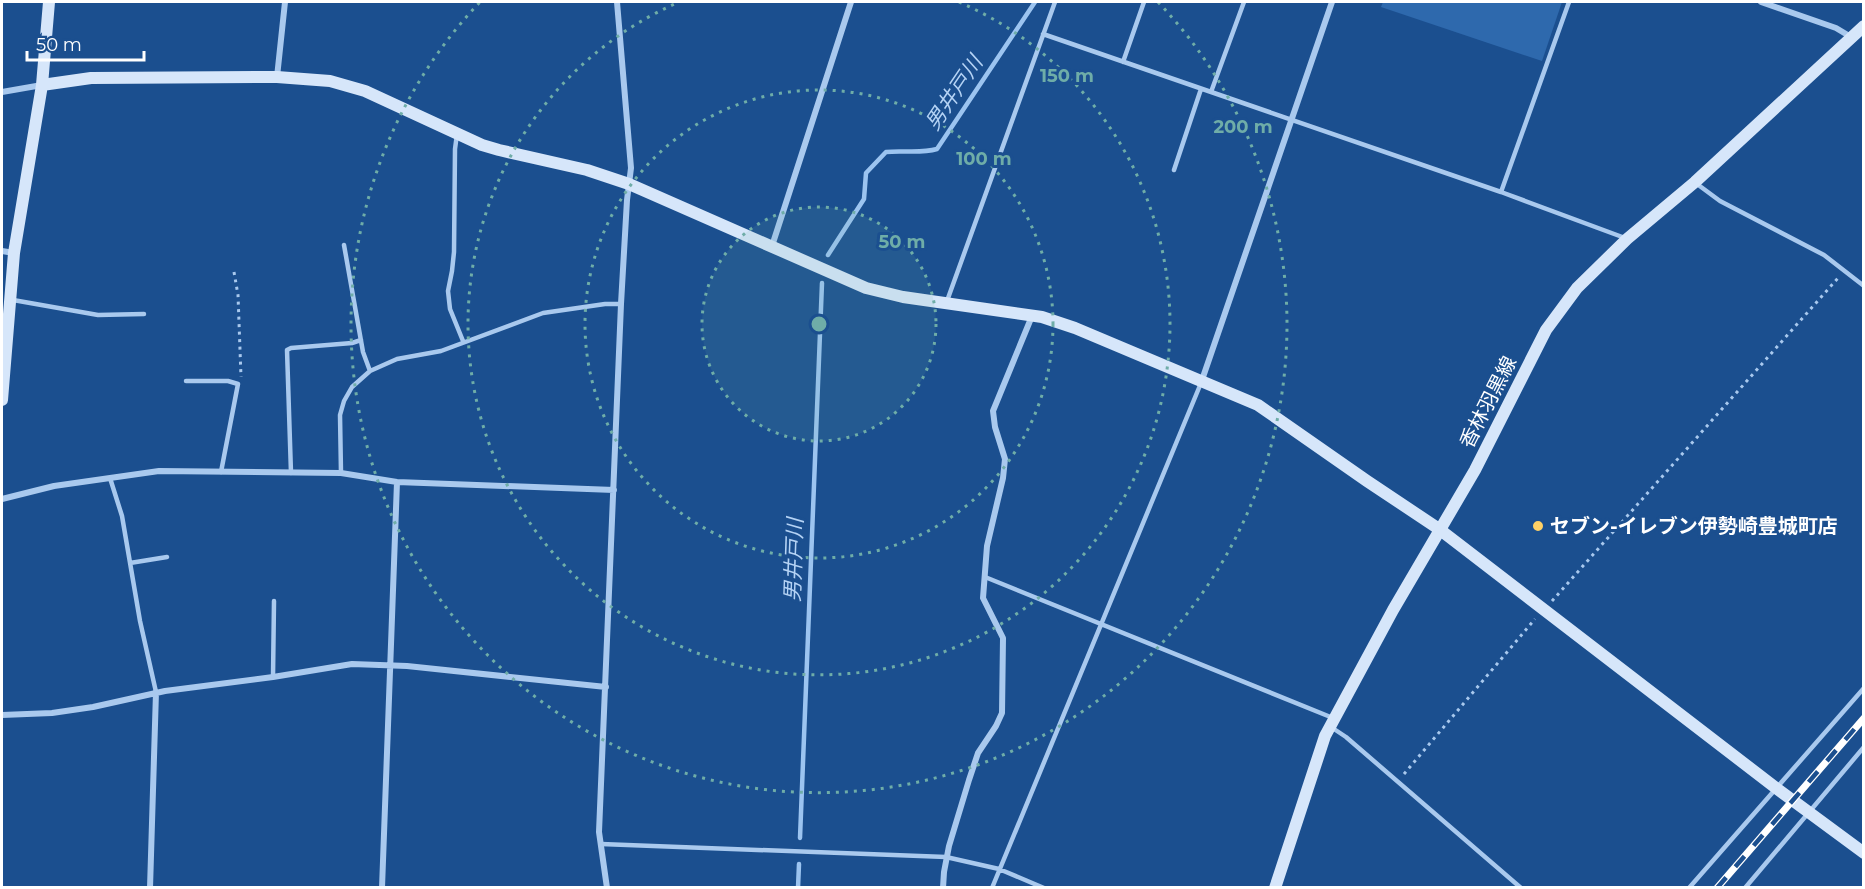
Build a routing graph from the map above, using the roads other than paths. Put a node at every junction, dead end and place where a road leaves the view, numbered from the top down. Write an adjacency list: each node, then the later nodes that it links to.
1 (49, 2): 16 (street)
2 (285, 2): 15 (street)
3 (617, 2): 24 (street)
4 (851, 2): 28 (street)
5 (1055, 2): 12 (lane)
6 (1144, 2): 14 (lane)
7 (1244, 2): 19 (lane)
8 (1332, 2): 20 (street)
9 (1569, 2): 25 (lane)
10 (1761, 2): 13 (street)
11 (1863, 26): 13 (street, 香林羽黒線)
12 (1043, 34): 14 (lane); 32 (lane)
13 (1851, 37): 23 (street, 香林羽黒線)
14 (1123, 62): 17 (lane)
15 (277, 77): 16 (street); 21 (street)
16 (42, 85): 18 (street); 29 (street)
17 (1201, 89): 19 (lane); 22 (lane)
18 (2, 92)
19 (1210, 92): 20 (lane)
20 (1290, 121): 25 (lane); 39 (street)
21 (458, 134): 24 (street); 37 (lane)
22 (1174, 170)
23 (1695, 182): 26 (street, 香林羽黒線); 30 (lane)
24 (630, 184): 28 (street); 33 (street)
25 (1501, 192): 26 (lane)
26 (1627, 239): 49 (street, 香林羽黒線)
27 (344, 245): 36 (lane)
28 (771, 247): 32 (street)
29 (8, 252): 31 (street)
30 (1863, 286)
31 (10, 300): 34 (lane); 41 (street)
32 (946, 303): 35 (street)
33 (621, 304): 37 (lane); 47 (street)
34 (144, 314)
35 (1032, 315): 39 (street); 52 (street)
36 (361, 340): 38 (lane); 43 (lane)
37 (463, 341): 38 (lane)
38 (370, 371): 44 (lane)
39 (1202, 380): 49 (street); 54 (lane)
40 (186, 381): 42 (lane)
41 (2, 400)
42 (221, 472): 43 (street); 45 (street)
43 (291, 473): 44 (street)
44 (341, 473): 46 (street)
45 (110, 478): 48 (street); 51 (lane)
46 (397, 482): 47 (street); 55 (street)
47 (614, 490): 57 (street)
48 (2, 499)
49 (1439, 529): 61 (street, 香林羽黒線); 63 (street)
50 (167, 557): 51 (lane)
51 (130, 563): 59 (lane)
52 (985, 577): 54 (lane); 67 (street)
53 (274, 601): 56 (lane)
54 (1101, 624): 61 (lane); 68 (lane)
55 (392, 665): 56 (street); 57 (street); 71 (street)
56 (273, 676): 59 (street)
57 (606, 687): 65 (street)
58 (1863, 688): 63 (lane)
59 (156, 692): 60 (street); 70 (street)
60 (2, 715)
61 (1332, 722): 69 (lane); 76 (street, 香林羽黒線)
62 (1863, 747): 64 (lane)
63 (1776, 788): 64 (street); 79 (lane)
64 (1808, 812): 66 (street); 80 (lane)
65 (600, 844): 67 (lane); 72 (street)
66 (1863, 853)
67 (946, 858): 68 (lane); 73 (street)
68 (999, 869): 74 (lane); 75 (lane)
69 (1516, 883): 77 (lane); 78 (lane)
70 (150, 888)
71 (382, 888)
72 (607, 888)
73 (944, 888)
74 (992, 888)
75 (1044, 888)
76 (1275, 888)
77 (1512, 888)
78 (1521, 888)
79 (1689, 888)
80 (1745, 888)

